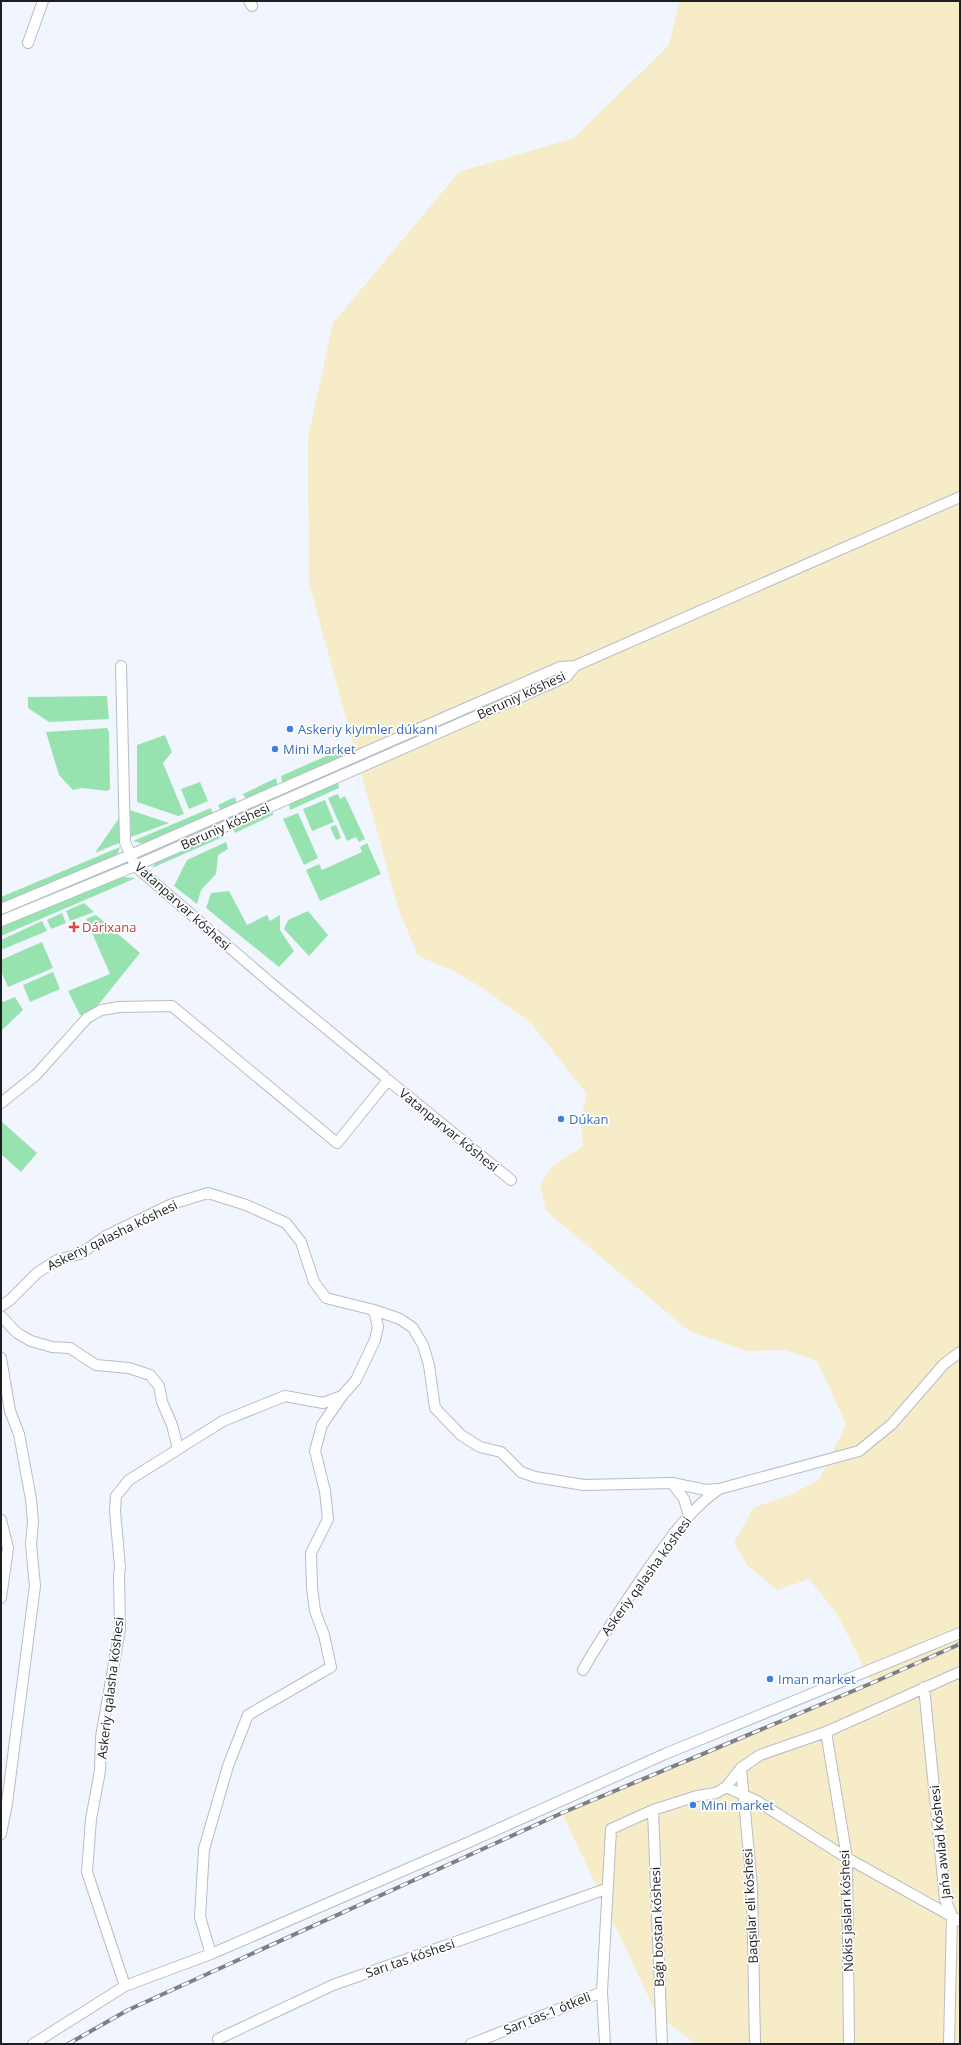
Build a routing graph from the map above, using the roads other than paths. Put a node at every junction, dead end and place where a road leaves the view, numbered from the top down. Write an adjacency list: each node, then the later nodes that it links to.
1 (43, 1): 2 (street)
2 (28, 42)
3 (960, 497): 5 (street)
4 (122, 666): 8 (street, Vatanparvar kóshesi)
5 (575, 666): 6 (street, Beruniy kóshesi); 7 (street, Beruniy kóshesi)
6 (437, 721): 7 (street); 8 (street, Beruniy kóshesi)
7 (442, 731): 9 (street, Beruniy kóshesi)
8 (130, 855): 9 (street, Vatanparvar kóshesi); 10 (street, Beruniy kóshesi)
9 (135, 866): 11 (street, Beruniy kóshesi); 12 (street, Vatanparvar kóshesi)
10 (1, 909)
11 (1, 921)
12 (386, 1078): 13 (street); 14 (street, Vatanparvar kóshesi)
13 (1, 1103)
14 (511, 1180)
15 (1, 1306): 16 (street, Askeriy qalasha kóshesi)
16 (374, 1310): 20 (street, Askeriy qalasha kóshesi); 22 (street, Askeriy qalasha kóshesi)
17 (1, 1316): 21 (street)
18 (960, 1352): 23 (street, Askeriy qalasha kóshesi)
19 (1, 1358): 36 (street)
20 (342, 1396): 21 (street, Askeriy qalasha kóshesi); 40 (street, Askeriy qalasha kóshesi)
21 (178, 1449): 41 (street, Askeriy qalasha kóshesi)
22 (672, 1483): 23 (street, Askeriy qalasha kóshesi); 24 (street)
23 (719, 1489): 24 (street, Askeriy qalasha kóshesi)
24 (689, 1516): 28 (street, Askeriy qalasha kóshesi)
25 (1, 1520): 26 (street)
26 (1, 1598)
27 (960, 1633): 40 (street)
28 (583, 1670)
29 (960, 1672): 30 (street)
30 (924, 1687): 31 (street); 39 (street, Jańa awlad kóshesi)
31 (826, 1732): 32 (street); 37 (street, Nókis jasları kóshesi)
32 (741, 1768): 33 (street); 34 (street, Baqsılar eli kóshesi)
33 (726, 1787): 34 (street); 35 (street)
34 (742, 1794): 37 (street); 48 (street, Baqsılar eli kóshesi)
35 (653, 1810): 38 (street); 47 (street, Baǵı bostan kóshesi)
36 (1, 1834)
37 (846, 1858): 39 (street); 49 (street, Nókis jasları kóshesi)
38 (606, 1889): 42 (street); 43 (street, Sarı tas kóshesi)
39 (956, 1918): 50 (street, Jańa awlad kóshesi)
40 (211, 1954): 41 (street)
41 (125, 1986): 44 (street)
42 (602, 1992): 45 (street, Sarı tas-1 ótkeli); 46 (street)
43 (218, 2039)
44 (33, 2044)
45 (471, 2044)
46 (605, 2044)
47 (662, 2044)
48 (755, 2044)
49 (848, 2044)
50 (949, 2044)

